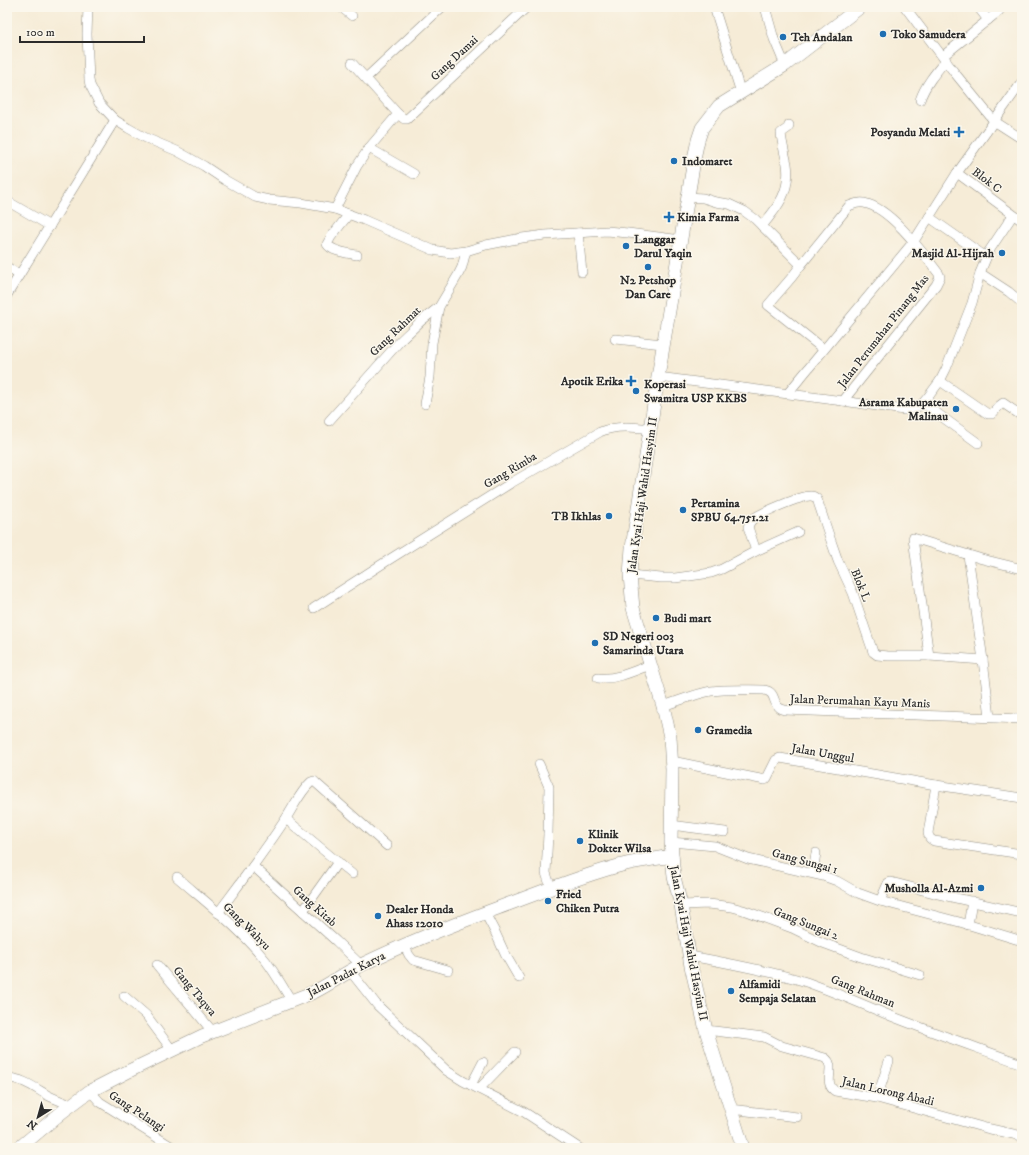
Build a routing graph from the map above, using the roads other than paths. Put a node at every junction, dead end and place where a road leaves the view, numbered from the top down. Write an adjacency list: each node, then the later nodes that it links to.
1 (88, 7): 21 (street)
2 (341, 7): 11 (street)
3 (442, 7): 16 (street)
4 (527, 7): 20 (street, Gang Damai)
5 (714, 7): 18 (street)
6 (765, 7): 15 (street)
7 (860, 7): 15 (main road, Jalan Kyai Haji Wahid Hasyim II)
8 (905, 7): 13 (street)
9 (978, 7): 12 (street)
10 (999, 11): 12 (street)
11 (352, 16)
12 (988, 20): 13 (street)
13 (944, 58): 19 (street); 22 (street)
14 (352, 63): 16 (street)
15 (785, 65): 18 (main road, Jalan Kyai Haji Wahid Hasyim II)
16 (366, 78): 20 (street)
17 (1022, 82): 22 (street)
18 (741, 92): 28 (main road, Jalan Kyai Haji Wahid Hasyim II)
19 (920, 100)
20 (398, 114): 25 (street)
21 (115, 120): 30 (street); 35 (street)
22 (994, 121): 24 (street); 26 (street)
23 (789, 125): 36 (street)
24 (1022, 140)
25 (368, 148): 27 (street); 30 (street)
26 (957, 173): 32 (street, Blok C); 33 (street)
27 (414, 174)
28 (688, 197): 36 (street); 38 (main road, Jalan Kyai Haji Wahid Hasyim II)
29 (7, 201): 35 (street)
30 (335, 209): 31 (street)
31 (348, 214): 40 (street); 41 (street)
32 (1013, 215): 34 (street, Blok C); 42 (street)
33 (929, 217): 39 (street); 42 (street)
34 (1022, 221)
35 (50, 226): 47 (street)
36 (762, 226): 43 (street)
37 (578, 233): 38 (street); 40 (street); 45 (street)
38 (680, 240): 52 (main road, Jalan Kyai Haji Wahid Hasyim II)
39 (914, 241): 43 (street, Jalan Perumahan Pinang Mas); 53 (street); 57 (street, Jalan Perumahan Pinang Mas)
40 (466, 251): 50 (street, Gang Rahmat)
41 (357, 255)
42 (986, 257): 46 (street)
43 (801, 265): 53 (street)
44 (7, 267): 47 (street)
45 (582, 272)
46 (980, 273): 49 (street); 55 (street)
47 (19, 275): 48 (street)
48 (7, 295)
49 (1022, 303)
50 (439, 307): 59 (street); 61 (street, Gang Rahmat)
51 (615, 339): 52 (street)
52 (663, 344): 54 (main road, Jalan Kyai Haji Wahid Hasyim II)
53 (823, 349): 56 (street)
54 (658, 376): 56 (street); 62 (main road, Jalan Kyai Haji Wahid Hasyim II)
55 (940, 381): 58 (street); 60 (street)
56 (788, 393): 57 (street)
57 (843, 400): 58 (street)
58 (923, 403): 63 (street)
59 (425, 404)
60 (1022, 416)
61 (329, 421)
62 (650, 430): 68 (main road, Jalan Kyai Haji Wahid Hasyim II); 69 (street, Gang Rimba)
63 (978, 443)
64 (798, 532): 65 (street)
65 (756, 550): 68 (street); 70 (street, Blok L)
66 (968, 555): 67 (street); 70 (street); 71 (street)
67 (1022, 569)
68 (630, 574): 72 (main road, Jalan Kyai Haji Wahid Hasyim II)
69 (314, 608)
70 (929, 656): 71 (street)
71 (983, 660): 75 (street)
72 (650, 665): 73 (street); 74 (main road, Jalan Kyai Haji Wahid Hasyim II)
73 (598, 678)
74 (663, 706): 75 (street, Jalan Perumahan Kayu Manis); 77 (main road, Jalan Kyai Haji Wahid Hasyim II)
75 (990, 717): 76 (street, Jalan Perumahan Kayu Manis)
76 (1022, 718)
77 (672, 761): 79 (street, Jalan Unggul); 82 (main road, Jalan Kyai Haji Wahid Hasyim II)
78 (539, 764): 94 (street)
79 (936, 785): 80 (street, Jalan Unggul); 87 (street)
80 (1022, 798)
81 (286, 819): 85 (street); 89 (street); 90 (street)
82 (671, 825): 83 (street); 84 (main road, Jalan Kyai Haji Wahid Hasyim II)
83 (725, 832)
84 (671, 842): 88 (main road, Jalan Kyai Haji Wahid Hasyim II); 91 (street, Gang Sungai 1)
85 (387, 846)
86 (816, 853): 91 (street)
87 (1022, 854)
88 (672, 856): 94 (main road, Jalan Padat Karya); 97 (main road, Jalan Kyai Haji Wahid Hasyim II)
89 (338, 862): 92 (street); 98 (street)
90 (253, 866): 98 (street, Gang Kitab); 99 (street)
91 (813, 873): 95 (street, Gang Sungai 1)
92 (352, 874)
93 (176, 877): 99 (street, Gang Wahyu)
94 (551, 888): 100 (main road, Jalan Padat Karya)
95 (880, 901): 96 (street); 102 (street, Gang Sungai 1)
96 (972, 901): 101 (street); 102 (street)
97 (681, 905): 105 (main road, Jalan Kyai Haji Wahid Hasyim II); 109 (street, Gang Sungai 2)
98 (303, 911): 107 (street, Gang Kitab)
99 (218, 913): 112 (street, Gang Wahyu)
100 (485, 913): 104 (main road, Jalan Padat Karya); 110 (street)
101 (1022, 913)
102 (968, 925): 103 (street, Gang Sungai 1)
103 (1022, 941)
104 (404, 945): 107 (main road, Jalan Padat Karya); 108 (street)
105 (690, 956): 113 (main road, Jalan Kyai Haji Wahid Hasyim II); 119 (street, Gang Rahman)
106 (157, 965): 114 (street, Gang Taqwa)
107 (356, 968): 112 (main road, Jalan Padat Karya); 121 (street, Gang Kitab)
108 (448, 970)
109 (920, 975)
110 (519, 978)
111 (124, 996): 115 (street)
112 (291, 1000): 114 (main road, Jalan Padat Karya)
113 (706, 1030): 124 (street, Jalan Lorong Abadi); 126 (main road, Jalan Kyai Haji Wahid Hasyim II)
114 (214, 1032): 115 (main road, Jalan Padat Karya)
115 (172, 1050): 123 (main road, Jalan Padat Karya)
116 (515, 1052): 122 (street)
117 (889, 1061): 124 (street)
118 (483, 1062): 121 (street)
119 (1022, 1064)
120 (7, 1078): 125 (street)
121 (471, 1085): 122 (street, Gang Kitab)
122 (479, 1089): 131 (street, Gang Kitab)
123 (90, 1091): 125 (main road, Jalan Padat Karya); 130 (street, Gang Pelangi)
124 (877, 1098): 128 (street, Jalan Lorong Abadi)
125 (71, 1105): 129 (main road, Jalan Padat Karya)
126 (731, 1109): 127 (street); 132 (main road, Jalan Kyai Haji Wahid Hasyim II)
127 (797, 1117)
128 (1022, 1136)
129 (19, 1148)
130 (174, 1148)
131 (579, 1148)
132 (743, 1148)

